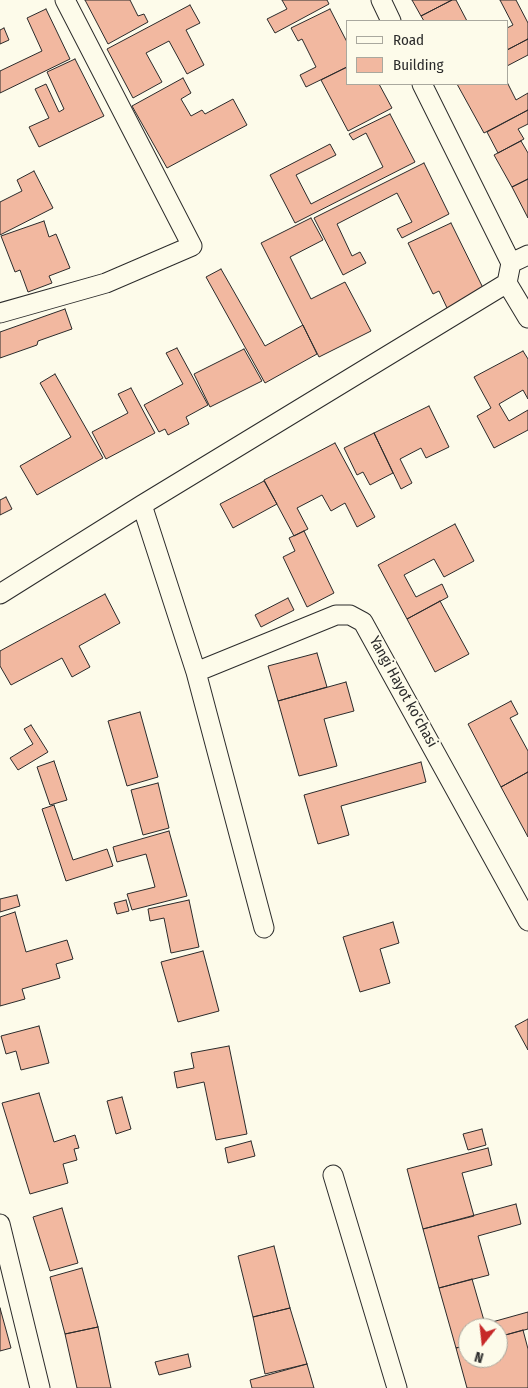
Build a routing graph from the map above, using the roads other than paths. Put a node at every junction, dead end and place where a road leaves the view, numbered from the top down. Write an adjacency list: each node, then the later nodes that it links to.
1 (66, 0): 8 (street)
2 (381, 0): 3 (street)
3 (391, 20)
4 (422, 85): 6 (street)
5 (528, 255): 6 (street)
6 (511, 263): 7 (street)
7 (507, 283): 9 (street); 10 (street)
8 (0, 313)
9 (528, 318)
10 (142, 504): 11 (street); 12 (street)
11 (0, 594)
12 (196, 672): 13 (street, Yangi Hayot ko'chasi); 14 (street)
13 (528, 921)
14 (264, 928)
15 (333, 1175): 18 (street)
16 (0, 1224): 17 (street)
17 (40, 1388)
18 (397, 1388)

